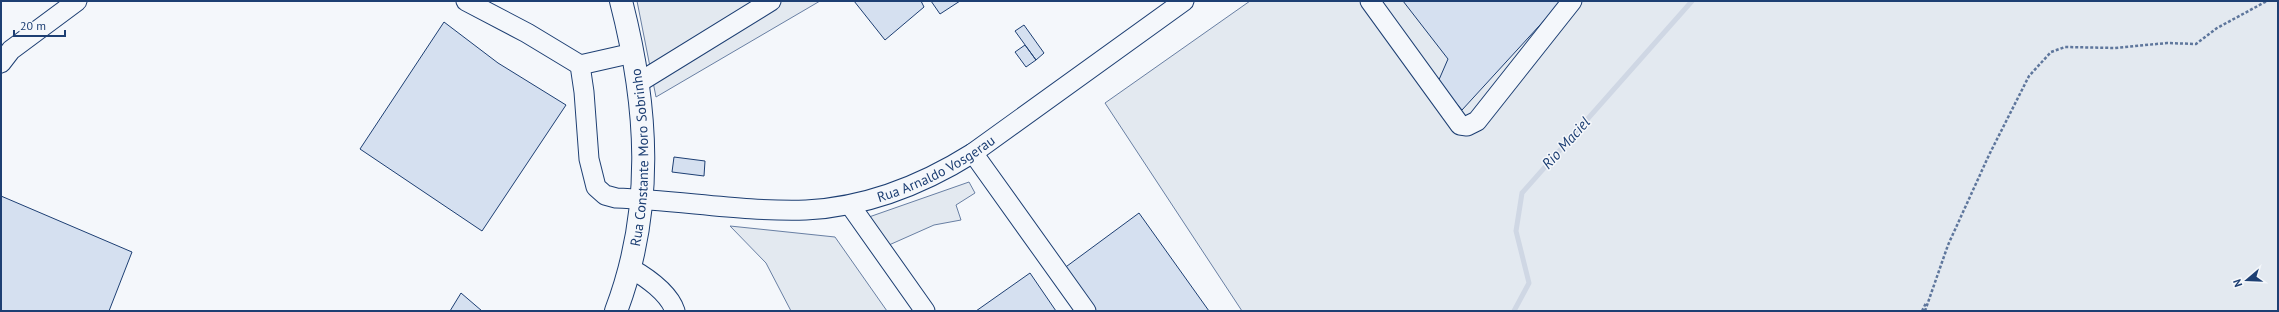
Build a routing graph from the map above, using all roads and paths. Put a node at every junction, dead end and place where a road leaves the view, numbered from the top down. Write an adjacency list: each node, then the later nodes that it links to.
1 (77, 1): 10 (street)
2 (466, 1): 11 (street)
3 (621, 1): 9 (main road, Rua Constante Moro Sobrinho)
4 (771, 1): 12 (street)
5 (1184, 1): 13 (street, Rua Arnaldo Vosgerau)
6 (1370, 1): 7 (street)
7 (1572, 1)
8 (2268, 1): 21 (path)
9 (633, 53): 11 (street); 12 (main road, Rua Constante Moro Sobrinho)
10 (1, 63)
11 (580, 65): 14 (street, Rua Arnaldo Vosgerau)
12 (638, 83): 14 (main road, Rua Constante Moro Sobrinho)
13 (973, 153): 15 (street, Rua Arnaldo Vosgerau); 20 (street)
14 (643, 199): 15 (street, Rua Arnaldo Vosgerau); 16 (main road, Rua Constante Moro Sobrinho)
15 (850, 205): 19 (street)
16 (630, 268): 17 (main road, Rua Constante Moro Sobrinho); 18 (street)
17 (616, 311)
18 (675, 311)
19 (925, 311)
20 (1086, 311)
21 (1923, 311)

